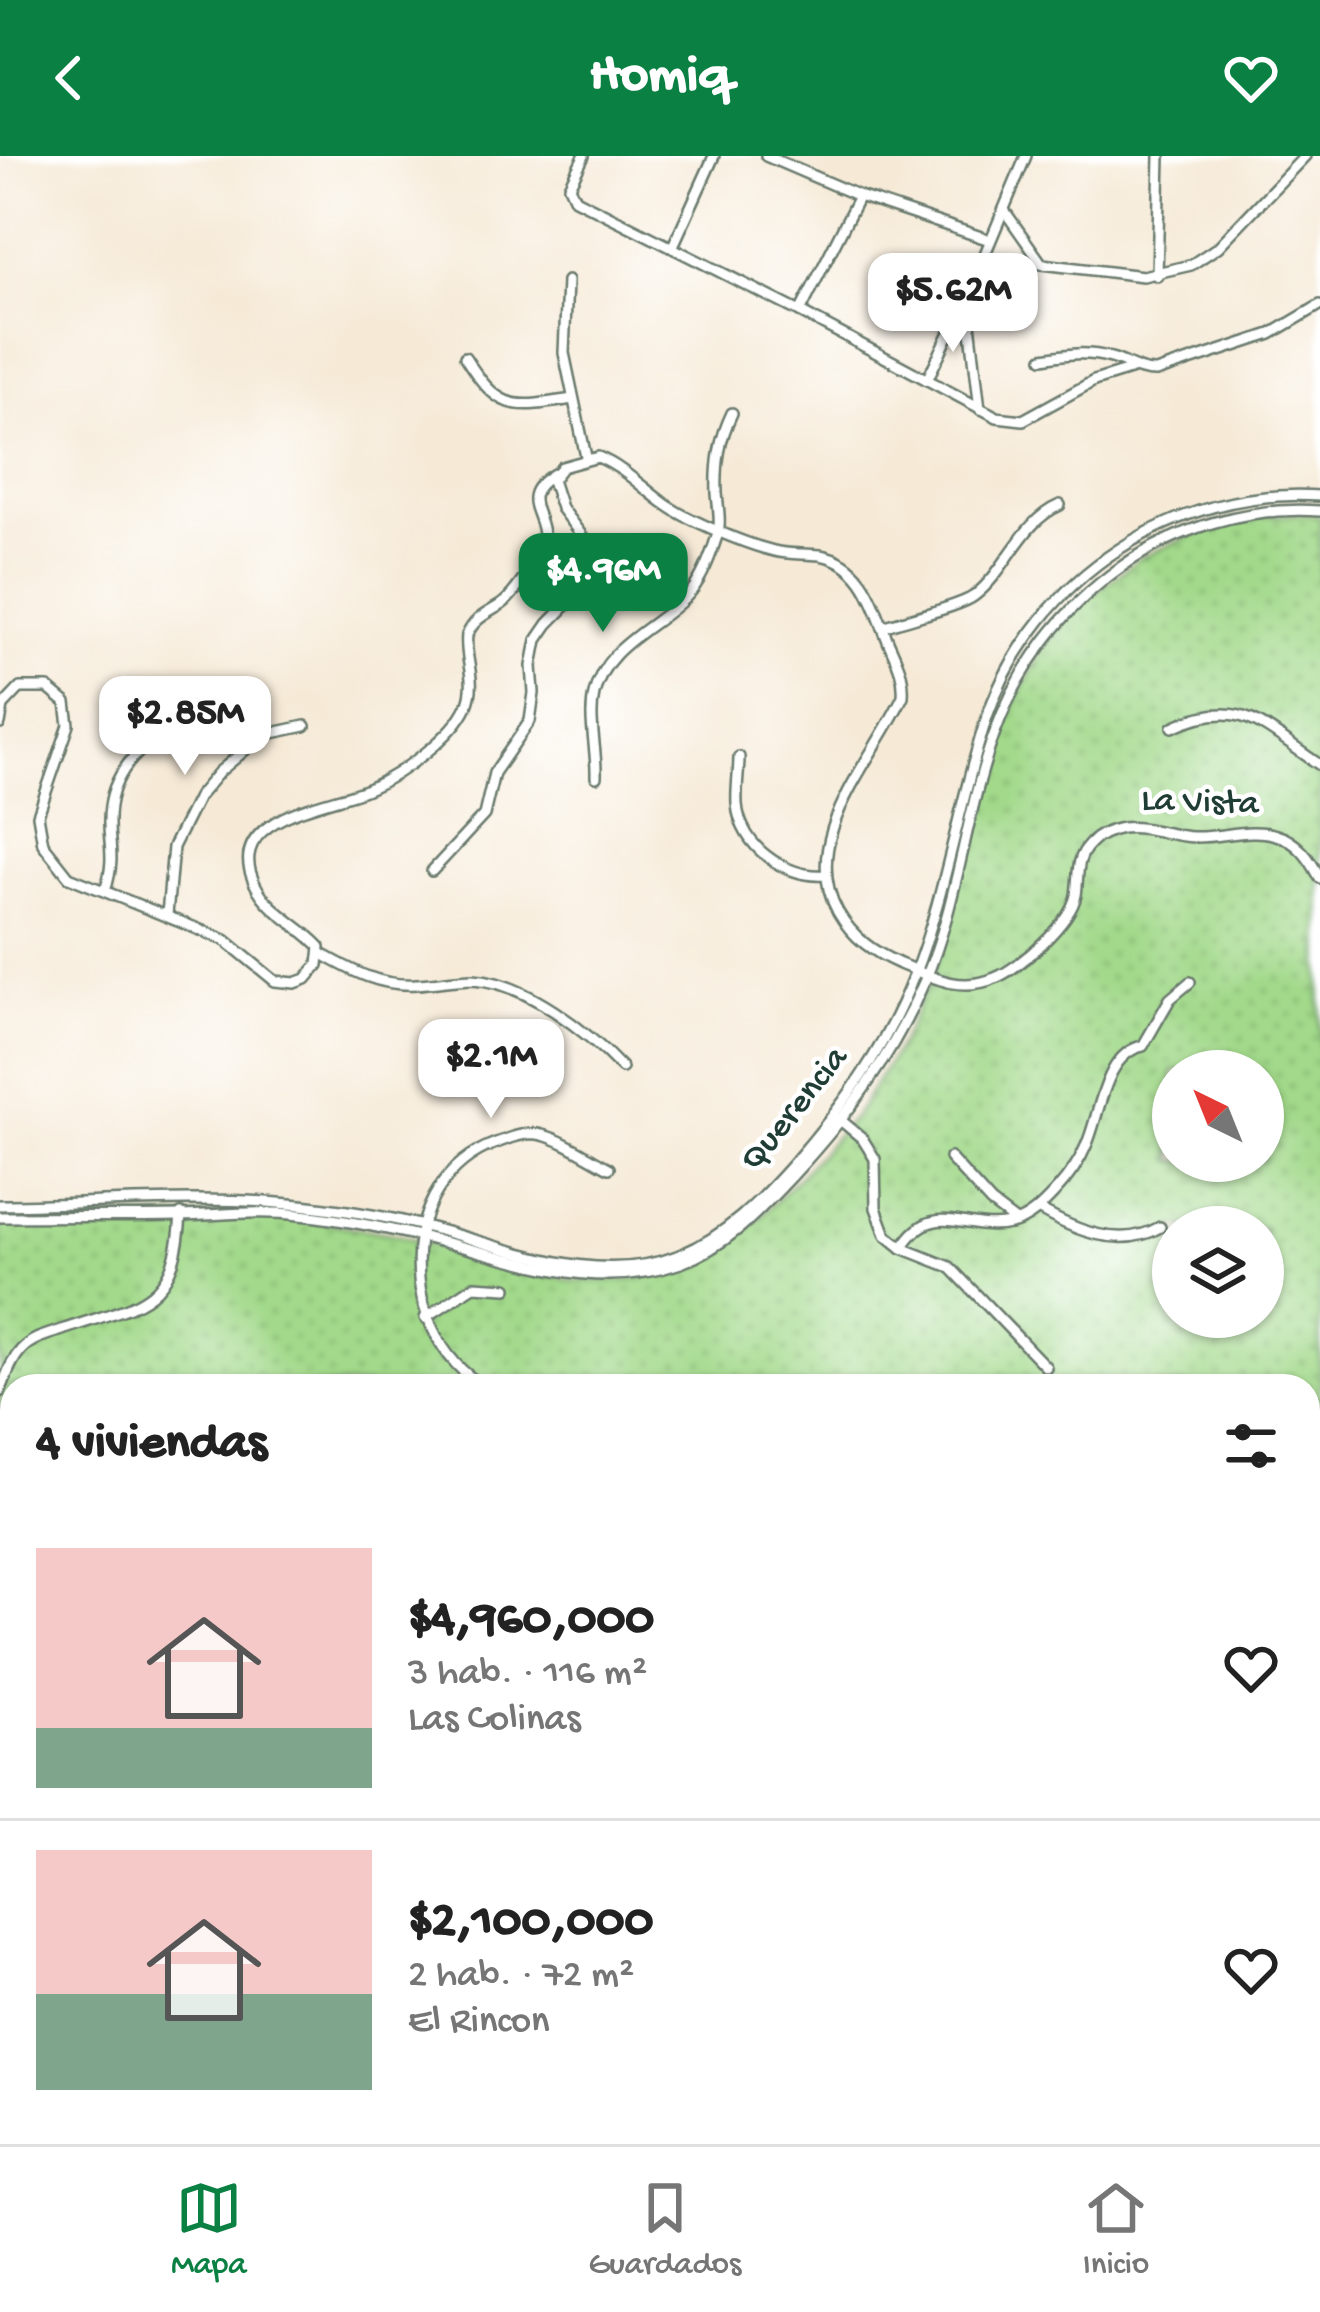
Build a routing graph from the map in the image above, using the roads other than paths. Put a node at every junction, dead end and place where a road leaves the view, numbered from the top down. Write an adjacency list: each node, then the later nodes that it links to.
1 (584, 156): 10 (street)
2 (714, 156): 10 (street)
3 (766, 156): 7 (street)
4 (1026, 156): 8 (street)
5 (1160, 156): 13 (street)
6 (1306, 156): 13 (street)
7 (859, 196): 9 (street); 17 (street)
8 (1004, 210): 9 (street); 12 (street)
9 (990, 240): 11 (street)
10 (674, 246): 17 (street)
11 (982, 260): 12 (street); 15 (street)
12 (1042, 264): 13 (street)
13 (1157, 276)
14 (566, 281): 22 (street)
15 (968, 297): 21 (street); 23 (street)
16 (1320, 305): 20 (street)
17 (800, 311): 21 (street)
18 (465, 357): 22 (street)
19 (1042, 358): 20 (street)
20 (1136, 368): 23 (street)
21 (927, 380): 23 (street)
22 (573, 399): 25 (street)
23 (980, 409)
24 (731, 413): 32 (street)
25 (586, 457): 26 (street); 32 (street)
26 (554, 474): 42 (street); 47 (street)
27 (1320, 496): 29 (street, Querencia)
28 (1060, 505): 33 (street)
29 (1209, 507): 31 (street); 41 (street, Querencia)
30 (1320, 511): 31 (street, Querencia)
31 (1214, 521): 41 (street, Querencia)
32 (719, 532): 33 (street); 40 (street)
33 (883, 627): 43 (street)
34 (0, 724): 45 (street)
35 (174, 725): 45 (street)
36 (305, 726): 46 (street)
37 (1172, 727): 39 (street, La Vista)
38 (739, 757): 43 (street)
39 (1320, 765)
40 (596, 777)
41 (968, 807): 48 (street, Querencia)
42 (432, 871)
43 (824, 875): 48 (street)
44 (1320, 878): 48 (street, La Vista)
45 (105, 891): 46 (street)
46 (167, 915): 47 (street)
47 (322, 954): 50 (street)
48 (922, 973): 51 (street, Querencia); 51 (street, Querencia)
49 (1190, 982): 56 (street)
50 (622, 1068)
51 (838, 1118): 60 (street, Querencia); 62 (street)
52 (950, 1158): 59 (street)
53 (609, 1168): 60 (street)
54 (181, 1202): 55 (street, Querencia); 57 (street); 60 (street, Querencia)
55 (0, 1205)
56 (1038, 1209): 59 (street); 61 (street)
57 (181, 1216): 58 (street, Querencia); 60 (street, Querencia); 66 (street)
58 (0, 1217)
59 (1016, 1222): 62 (street)
60 (423, 1231): 64 (street)
61 (1152, 1232)
62 (902, 1248): 65 (street)
63 (507, 1288): 64 (street)
64 (425, 1318): 67 (street)
65 (1046, 1367)
66 (8, 1374)
67 (463, 1374)

